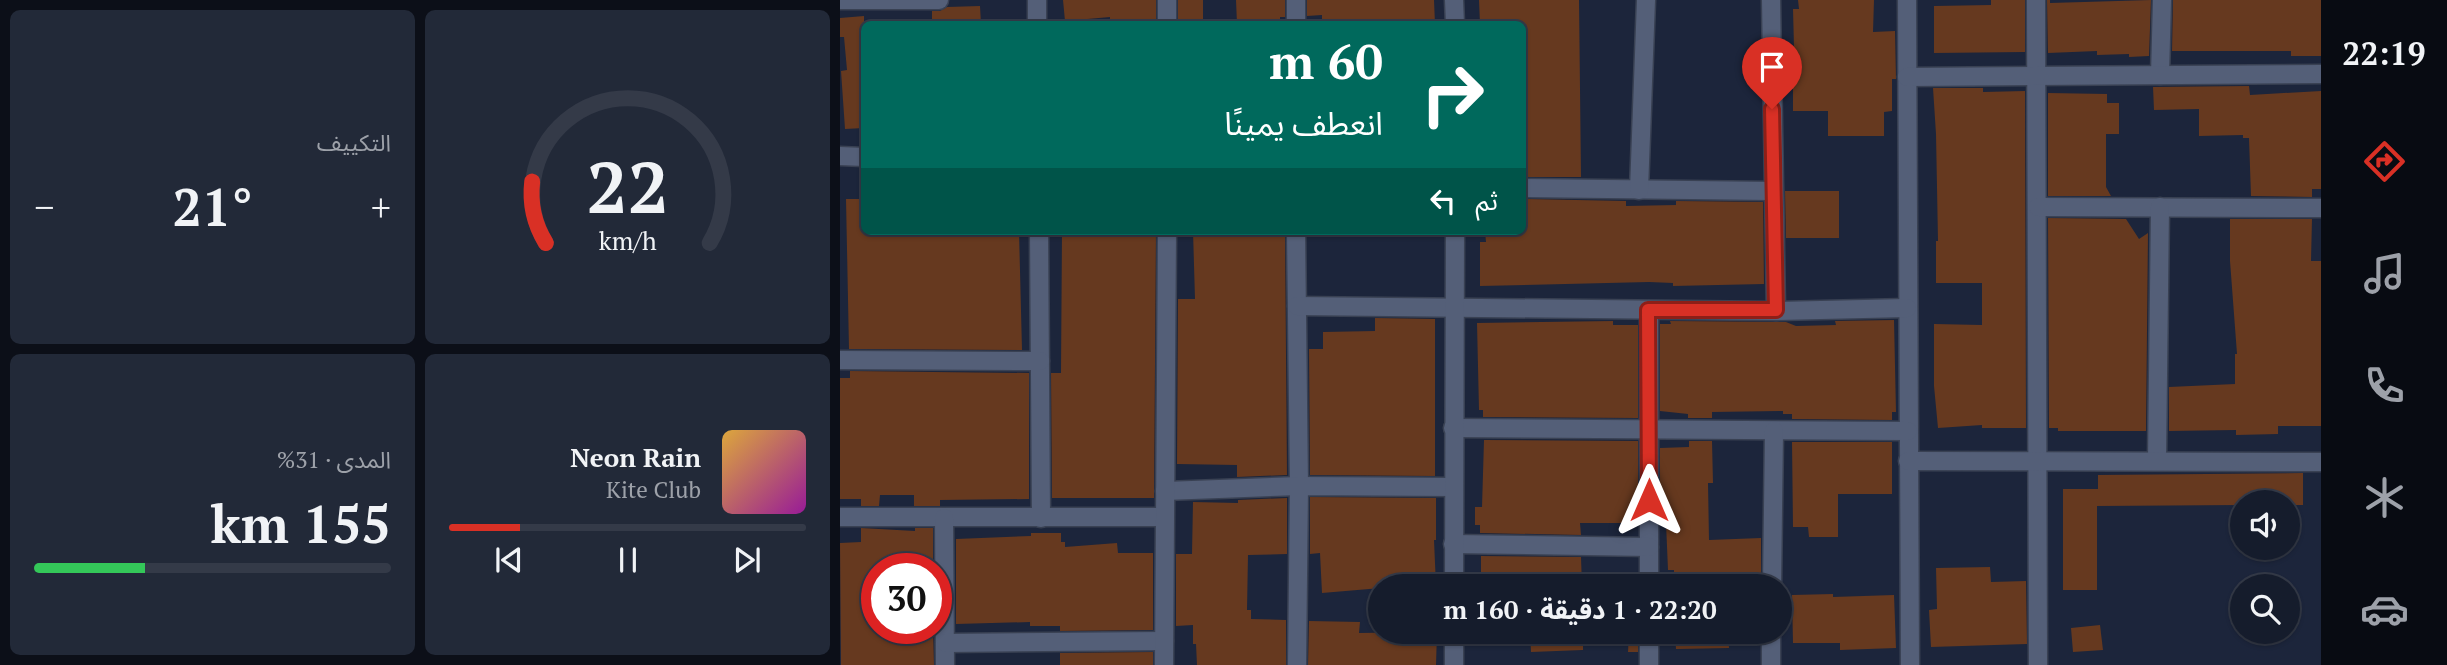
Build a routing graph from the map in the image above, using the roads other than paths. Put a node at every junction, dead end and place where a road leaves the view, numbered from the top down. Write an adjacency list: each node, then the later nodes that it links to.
1 (939, 0): 11 (street)
2 (1037, 0): 12 (street)
3 (1167, 0): 13 (street)
4 (1296, 0): 14 (street)
5 (1454, 0): 15 (street)
6 (1646, 0): 23 (street)
7 (1771, 0): 24 (street)
8 (1908, 0): 19 (street)
9 (2036, 0): 18 (street)
10 (2162, 0): 17 (street)
11 (840, 1)
12 (1037, 21)
13 (1167, 21)
14 (1296, 21)
15 (1455, 21)
16 (2321, 74): 17 (street)
17 (2160, 75): 18 (street)
18 (2036, 76): 19 (street); 25 (street)
19 (1907, 77): 33 (street)
20 (840, 156): 21 (street)
21 (861, 157)
22 (1526, 188): 23 (street)
23 (1639, 190): 24 (street)
24 (1772, 191): 36 (street)
25 (2038, 207): 26 (street); 43 (street)
26 (2160, 207): 27 (street); 44 (street)
27 (2321, 208)
28 (1039, 235): 38 (street)
29 (1167, 235): 49 (street)
30 (1296, 235): 32 (street)
31 (1455, 235): 34 (street)
32 (1297, 306): 34 (street); 47 (street)
33 (1907, 308): 36 (street); 42 (street)
34 (1453, 309): 35 (street); 39 (street)
35 (1648, 310): 36 (street); 40 (street)
36 (1776, 310)
37 (840, 360): 38 (street)
38 (1040, 361): 53 (street)
39 (1453, 428): 40 (street); 48 (street)
40 (1649, 430): 41 (street); 55 (street)
41 (1774, 430): 42 (street); 59 (street)
42 (1908, 431): 45 (street)
43 (2038, 460): 44 (street); 45 (street); 73 (street)
44 (2157, 460): 46 (street)
45 (1908, 461): 72 (street)
46 (2321, 462)
47 (1299, 486): 48 (street); 49 (street); 68 (street)
48 (1453, 487): 54 (street)
49 (1165, 491): 51 (street)
50 (840, 517): 52 (street)
51 (1164, 517): 53 (street); 60 (street)
52 (944, 518): 53 (street); 56 (street)
53 (1041, 518)
54 (1453, 544): 55 (street); 57 (street)
55 (1649, 547): 58 (street)
56 (945, 553)
57 (1454, 574)
58 (1649, 574)
59 (1772, 574)
60 (1164, 641): 61 (street); 67 (street)
61 (952, 643)
62 (946, 644): 66 (street)
63 (1454, 644): 69 (street)
64 (1649, 644): 70 (street)
65 (1772, 644): 71 (street)
66 (945, 665)
67 (1164, 665)
68 (1297, 665)
69 (1454, 665)
70 (1649, 665)
71 (1771, 665)
72 (1910, 665)
73 (2038, 665)

